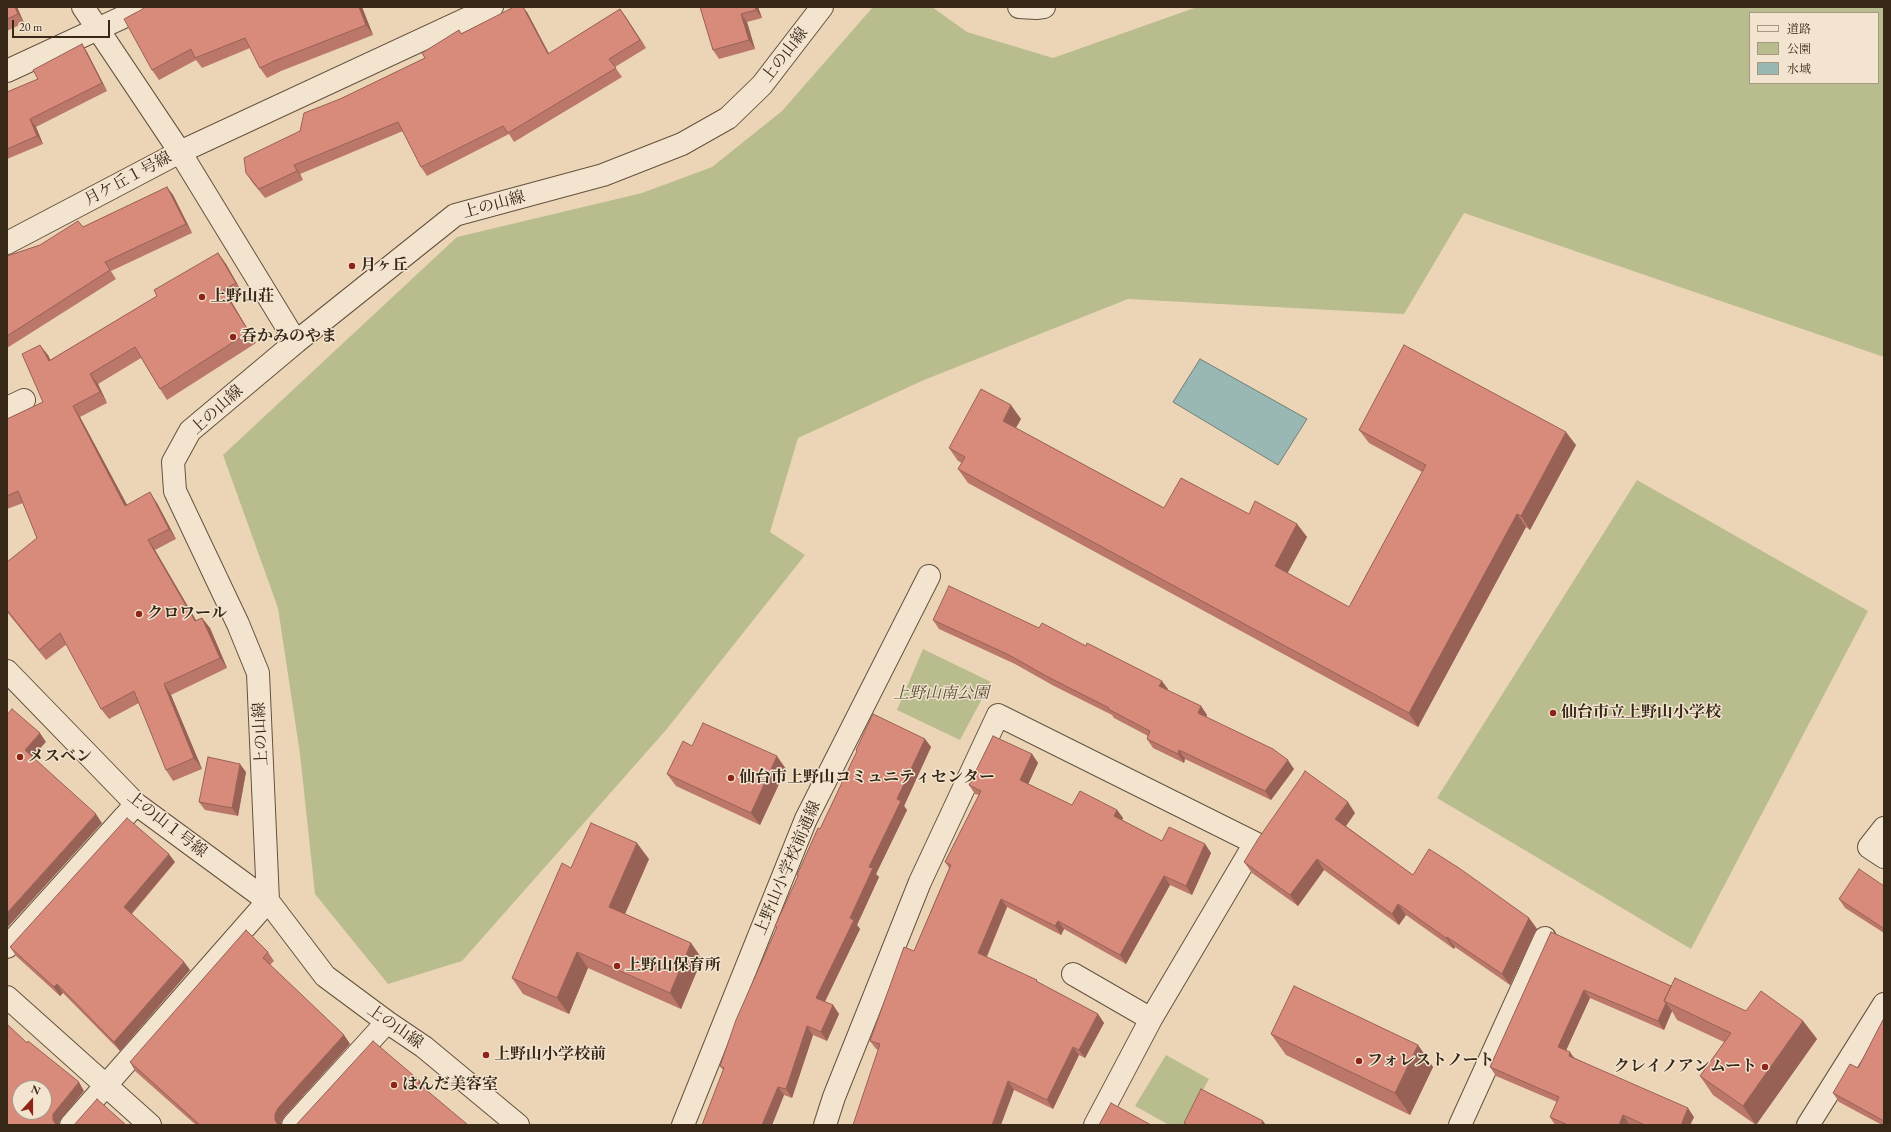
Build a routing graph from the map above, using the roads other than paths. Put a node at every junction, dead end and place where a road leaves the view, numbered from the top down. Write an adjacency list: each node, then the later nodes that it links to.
1 (83, 7): 7 (street, 月ケ丘１号線)
2 (145, 7): 7 (street)
3 (492, 7): 9 (street)
4 (822, 7): 11 (street, 上の山線)
5 (1019, 7): 6 (street)
6 (1044, 7)
7 (98, 30): 8 (street); 9 (street, 月ケ丘１号線)
8 (7, 71)
9 (180, 152): 10 (street, 月ケ丘１号線); 11 (street)
10 (7, 243)
11 (296, 342): 19 (street, 上の山線)
12 (929, 576): 32 (street, 上野山小学校前通線)
13 (7, 671): 14 (street, 上の山１号線)
14 (136, 804): 19 (street, 上の山１号線); 21 (street)
15 (1269, 824): 17 (street)
16 (1884, 828): 18 (street)
17 (1255, 843): 25 (street); 33 (street)
18 (1884, 857)
19 (268, 901): 26 (street, 上の山線); 27 (street)
20 (1545, 938): 35 (street)
21 (7, 947)
22 (1073, 974): 25 (street)
23 (7, 998): 27 (street)
24 (1884, 1004): 36 (street)
25 (1151, 1019): 34 (street)
26 (387, 1022): 30 (street); 31 (street, 上の山線)
27 (107, 1085): 28 (street); 29 (street)
28 (71, 1125)
29 (150, 1125)
30 (293, 1125)
31 (518, 1125)
32 (683, 1125)
33 (825, 1125)
34 (1095, 1125)
35 (1460, 1125)
36 (1808, 1125)

